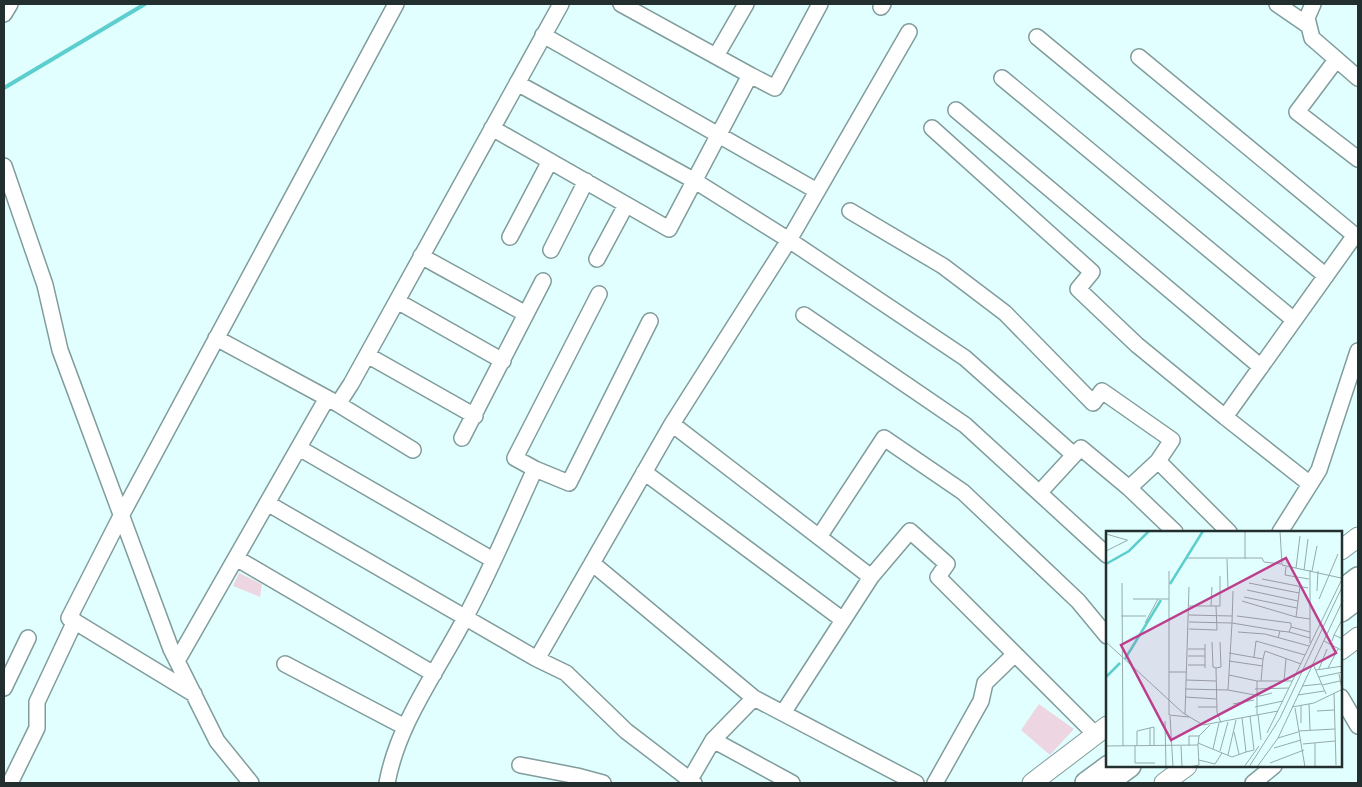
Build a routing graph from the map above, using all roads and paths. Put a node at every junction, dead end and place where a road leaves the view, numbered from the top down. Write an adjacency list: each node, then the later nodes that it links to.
1 (10, 4): 9 (street)
2 (396, 4): 47 (street)
3 (560, 4): 12 (street)
4 (621, 4): 14 (street)
5 (746, 4): 14 (street)
6 (820, 4): 17 (street)
7 (1277, 4): 10 (street)
8 (1313, 4): 10 (street)
9 (4, 14)
10 (1309, 26): 16 (street)
11 (908, 32): 30 (street)
12 (543, 35): 20 (street); 24 (street)
13 (1037, 37): 39 (street)
14 (716, 56): 17 (street)
15 (1139, 57): 33 (street)
16 (1336, 60): 19 (street); 25 (street)
17 (750, 75): 24 (street)
18 (1002, 78): 45 (street)
19 (1358, 78)
20 (517, 83): 22 (street); 28 (street)
21 (956, 110): 51 (street)
22 (492, 128): 26 (street); 37 (street)
23 (932, 128): 54 (street)
24 (720, 134): 28 (street); 30 (street)
25 (1358, 158)
26 (550, 161): 29 (street); 34 (street)
27 (4, 166): 67 (street)
28 (695, 181): 31 (street); 35 (street)
29 (586, 182): 31 (street); 36 (street)
30 (817, 191): 35 (street)
31 (626, 205): 38 (street)
32 (850, 210): 60 (street)
33 (1356, 236): 39 (street)
34 (510, 237)
35 (789, 240): 55 (street); 59 (street)
36 (551, 250)
37 (421, 256): 42 (street); 43 (street)
38 (597, 259)
39 (1326, 276): 45 (street)
40 (543, 282): 43 (street)
41 (599, 294): 61 (street)
42 (397, 301): 49 (street); 50 (street)
43 (526, 314): 50 (street)
44 (804, 315): 65 (street)
45 (1294, 320): 51 (street)
46 (650, 321): 61 (street)
47 (216, 338): 52 (street); 67 (street)
48 (1358, 351): 63 (street)
49 (367, 356): 52 (street); 53 (street)
50 (503, 361): 53 (street)
51 (1261, 366): 54 (street)
52 (333, 401): 57 (street); 58 (street)
53 (475, 416): 56 (street)
54 (1225, 417): 63 (street)
55 (672, 424): 62 (street); 72 (street)
56 (462, 438)
57 (299, 448): 66 (street); 76 (street)
58 (413, 450)
59 (1074, 454): 64 (street); 65 (street)
60 (1158, 461): 64 (street); 69 (street)
61 (535, 469): 76 (street)
62 (644, 472): 77 (street); 84 (street)
63 (1310, 484): 70 (street)
64 (1129, 488): 68 (street)
65 (1040, 492): 74 (street)
66 (267, 504): 75 (street); 83 (street)
67 (120, 516): 85 (street); 92 (street)
68 (1174, 531)
69 (1228, 531)
70 (1281, 531)
71 (1358, 536): 73 (main road)
72 (819, 537): 78 (street); 86 (street)
73 (1342, 549)
74 (1106, 554)
75 (236, 558): 92 (street); 94 (street)
76 (493, 560): 83 (street)
77 (592, 563): 91 (street); 97 (street)
78 (870, 577): 84 (street); 90 (street)
79 (1358, 578): 80 (highway)
80 (1342, 590)
81 (1358, 598): 82 (highway)
82 (1342, 610)
83 (466, 618): 91 (street); 94 (street)
84 (843, 620): 99 (street)
85 (76, 622): 96 (street); 109 (street)
86 (1106, 635)
87 (1358, 637): 89 (main road)
88 (28, 638): 95 (street)
89 (1342, 649)
90 (1015, 654): 102 (street); 115 (street)
91 (537, 659): 108 (street)
92 (177, 661): 96 (street)
93 (285, 664): 101 (street)
94 (434, 674): 101 (street)
95 (4, 688)
96 (194, 694): 110 (street)
97 (754, 698): 99 (street); 103 (street)
98 (1342, 699): 100 (street)
99 (783, 713): 114 (street)
100 (1358, 726)
101 (405, 728): 111 (street)
102 (1101, 731): 116 (main road)
103 (713, 740): 108 (street); 113 (street)
104 (520, 765): 112 (street)
105 (1108, 767): 117 (highway)
106 (1129, 767): 118 (highway)
107 (1273, 767): 119 (street)
108 (691, 782)
109 (10, 783)
110 (251, 783)
111 (387, 783)
112 (602, 783)
113 (792, 783)
114 (916, 783)
115 (935, 783)
116 (1032, 783)
117 (1086, 783)
118 (1107, 783)
119 (1254, 783)

